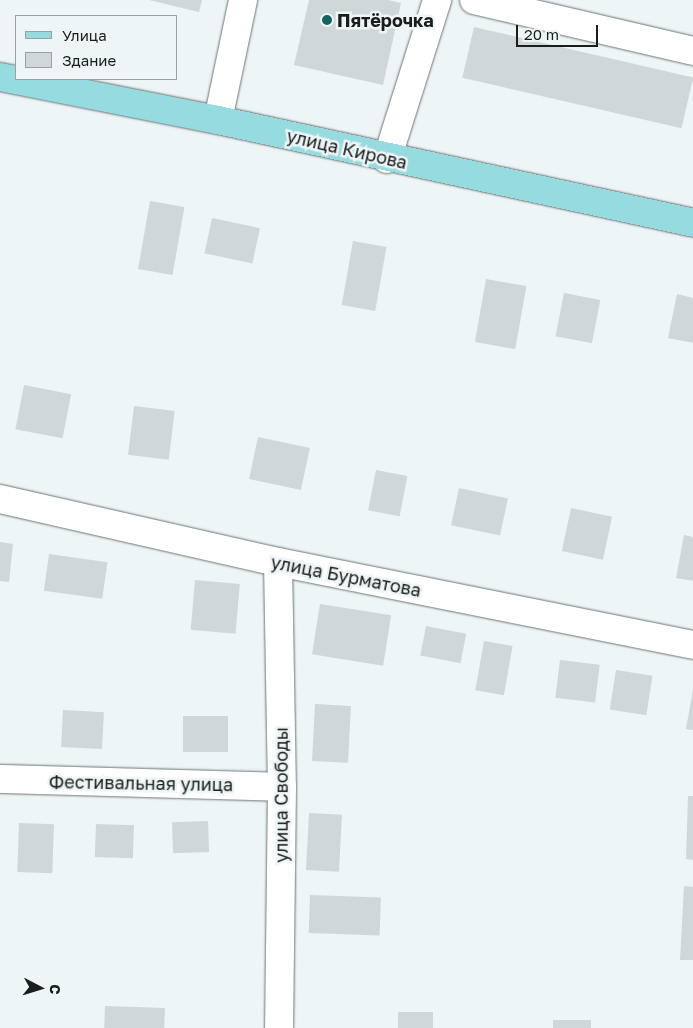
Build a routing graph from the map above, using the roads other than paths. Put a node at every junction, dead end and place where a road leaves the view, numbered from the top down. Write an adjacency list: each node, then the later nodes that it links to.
1 (243, 0): 8 (street)
2 (437, 0): 9 (street)
3 (474, 0): 4 (street)
4 (693, 51)
5 (0, 77): 6 (main road, улица Кирова)
6 (15, 80)
7 (15, 80): 8 (main road, улица Кирова)
8 (218, 120): 9 (main road, улица Кирова)
9 (387, 159): 10 (main road, улица Кирова)
10 (693, 223)
11 (0, 499): 12 (street, улица Бурматова)
12 (278, 562): 13 (street, улица Бурматова); 15 (street, улица Свободы)
13 (693, 645)
14 (0, 780): 15 (street, Фестивальная улица)
15 (282, 786): 16 (street, улица Свободы)
16 (280, 1028)

